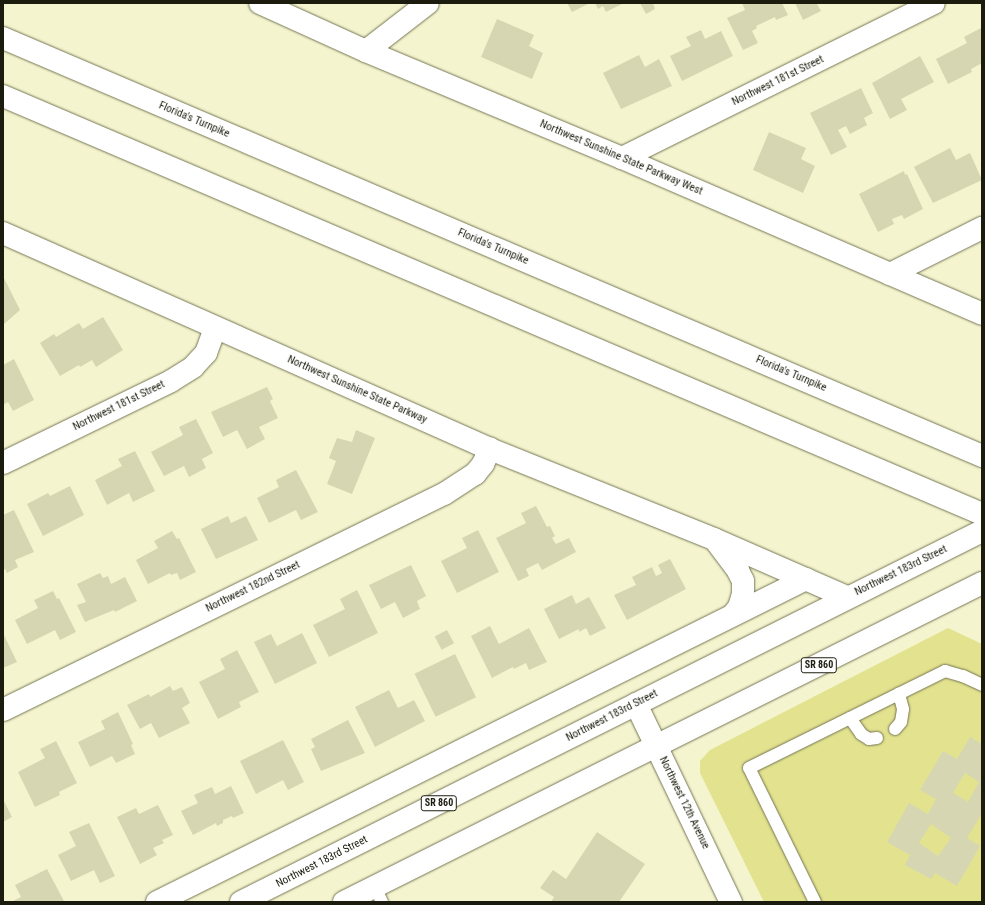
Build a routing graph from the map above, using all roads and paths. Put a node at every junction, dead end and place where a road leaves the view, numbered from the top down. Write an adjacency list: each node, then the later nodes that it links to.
1 (260, 3): 5 (main road, Northwest Sunshine State Parkway West)
2 (428, 3): 5 (main road)
3 (934, 3): 7 (main road, Northwest 181st Street)
4 (3, 38): 14 (main road, Florida's Turnpike)
5 (366, 51): 7 (main road, Northwest Sunshine State Parkway West)
6 (3, 96): 16 (main road)
7 (622, 158): 10 (main road, Northwest Sunshine State Parkway West)
8 (982, 228): 10 (main road)
9 (3, 233): 12 (main road, Northwest Sunshine State Parkway)
10 (890, 274): 11 (main road, Northwest Sunshine State Parkway West)
11 (982, 314)
12 (215, 328): 13 (main road, Northwest Sunshine State Parkway); 15 (main road, Northwest 181st Street)
13 (490, 449): 18 (main road, Northwest Sunshine State Parkway); 26 (main road, Northwest 182nd Street)
14 (982, 456)
15 (3, 463)
16 (982, 514)
17 (982, 530): 21 (main road, Northwest 183rd Street / SR 860)
18 (714, 539): 19 (main road, Northwest Sunshine State Parkway); 22 (main road)
19 (806, 579): 21 (main road, Northwest Sunshine State Parkway); 22 (main road)
20 (982, 583): 30 (main road, SR 860)
21 (847, 597): 25 (main road, Northwest 183rd Street / SR 860)
22 (733, 615): 32 (main road)
23 (982, 685): 24 (lane)
24 (899, 694): 27 (lane); 28 (lane)
25 (636, 704): 30 (main road, Northwest 12th Avenue); 33 (main road, Northwest 183rd Street / SR 860)
26 (3, 710)
27 (850, 718): 29 (lane); 36 (lane)
28 (895, 729)
29 (877, 738)
30 (657, 746): 31 (main road, SR 860); 35 (main road, Northwest 12th Avenue)
31 (378, 894): 34 (main road, SR 860)
32 (157, 902)
33 (241, 902)
34 (344, 902)
35 (731, 902)
36 (815, 902)

